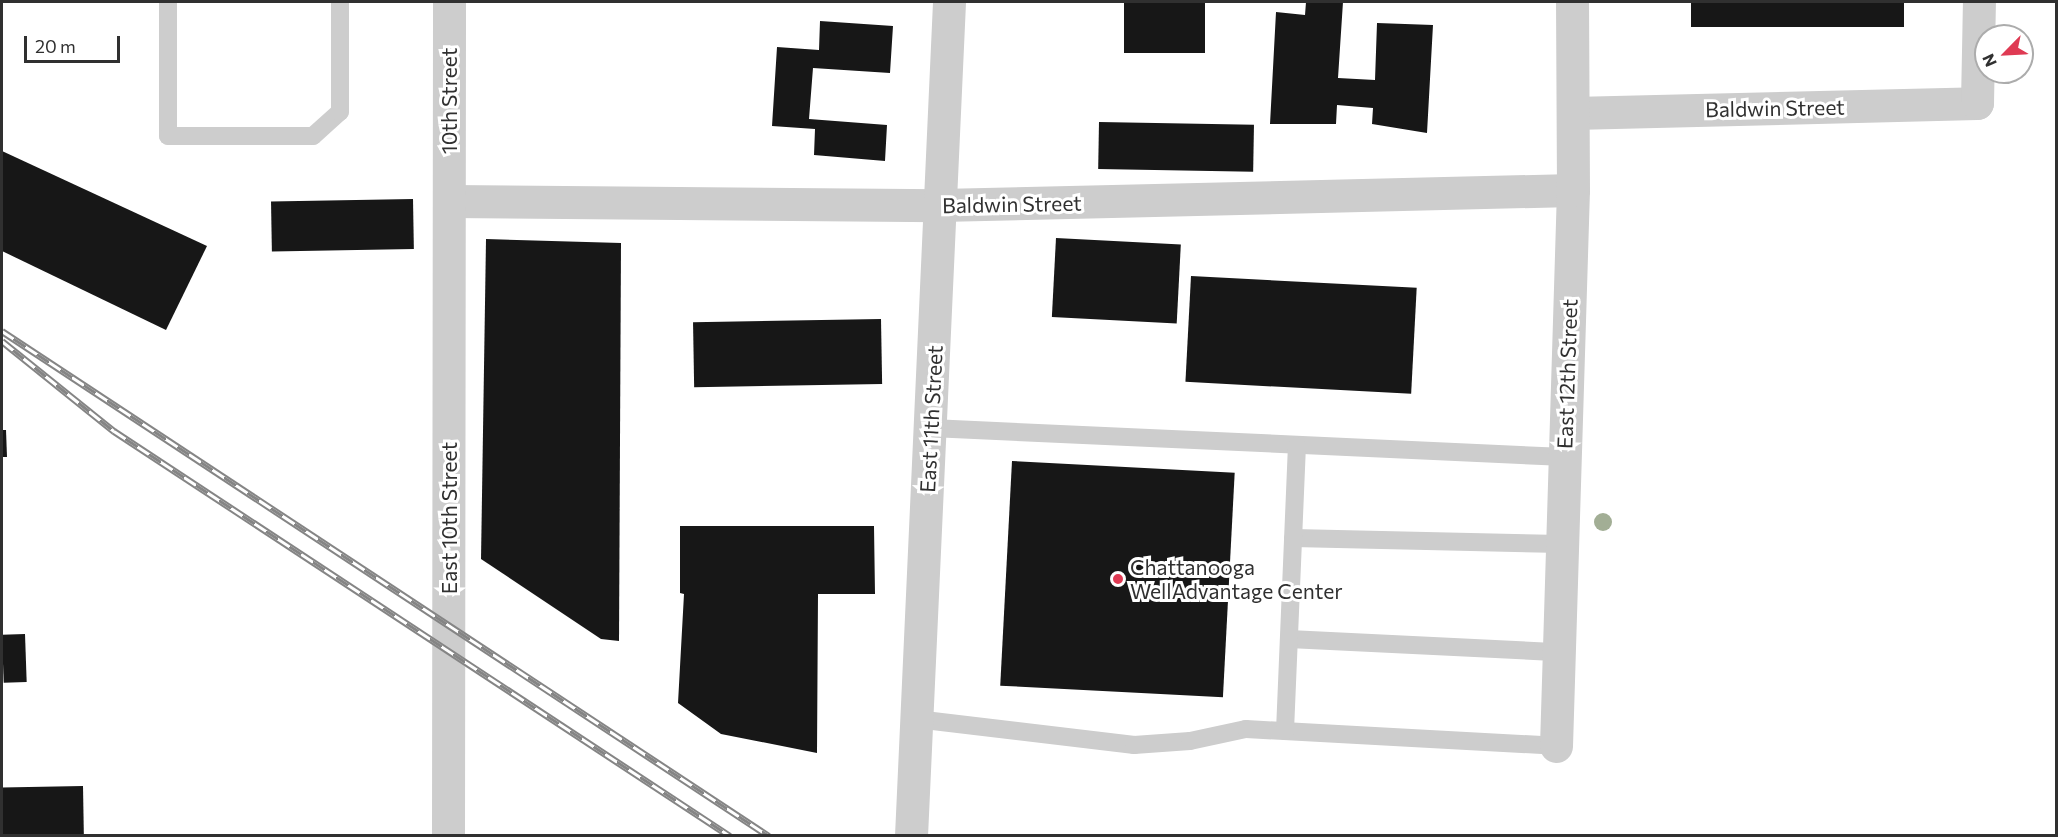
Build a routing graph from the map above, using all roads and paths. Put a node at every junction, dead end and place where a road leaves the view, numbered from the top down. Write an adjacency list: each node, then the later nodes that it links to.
1 (168, 2): 2 (lane)
2 (340, 2)
3 (449, 2): 9 (street, 10th Street)
4 (949, 2): 10 (street, East 11th Street)
5 (1572, 2): 7 (street, East 12th Street)
6 (1979, 2): 7 (street, Baldwin Street)
7 (1573, 113): 8 (street, East 12th Street)
8 (1574, 190): 10 (street, Baldwin Street); 13 (street, East 12th Street)
9 (450, 201): 10 (street, Baldwin Street); 21 (street, East 10th Street)
10 (940, 205): 11 (street, East 11th Street)
11 (930, 428): 12 (lane); 18 (street, East 11th Street)
12 (1297, 446): 13 (lane); 14 (lane)
13 (1565, 458): 15 (street, East 12th Street)
14 (1293, 538): 15 (lane); 16 (lane)
15 (1562, 544): 17 (street, East 12th Street)
16 (1289, 639): 17 (lane); 19 (lane)
17 (1559, 652): 20 (street, East 12th Street)
18 (916, 719): 19 (lane); 22 (street, East 11th Street)
19 (1285, 731): 20 (lane)
20 (1556, 746)
21 (448, 836)
22 (911, 836)

